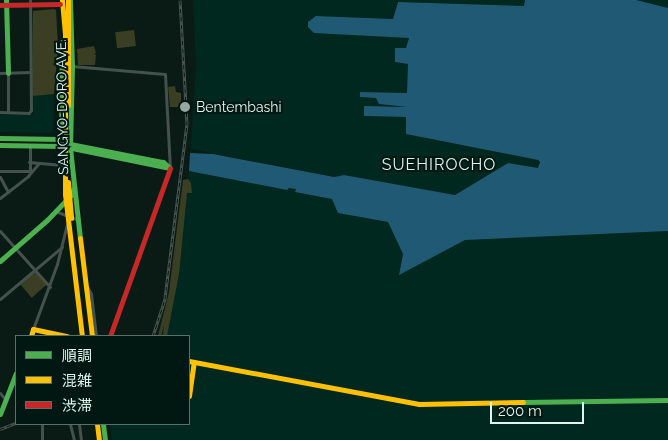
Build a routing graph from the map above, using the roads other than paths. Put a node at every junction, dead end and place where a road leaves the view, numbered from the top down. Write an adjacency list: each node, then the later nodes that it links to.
1 (6, 0): 7 (main road)
2 (30, 0): 8 (street)
3 (69, 0): 10 (main road, SANGYO-DORO AVE.); 49 (main road)
4 (62, 1): 5 (main road); 9 (main road, SANGYO-DORO AVE.); 48 (main road)
5 (45, 3): 8 (main road)
6 (0, 6): 7 (main road)
7 (8, 6): 8 (main road); 13 (main road)
8 (30, 6): 11 (street)
9 (62, 65): 10 (street); 17 (main road, SANGYO-DORO AVE.)
10 (72, 66): 21 (main road, SANGYO-DORO AVE.); 25 (street)
11 (31, 72): 13 (street); 15 (street)
12 (0, 73): 13 (street)
13 (8, 73): 15 (street)
14 (0, 112): 15 (street)
15 (8, 112)
16 (0, 138): 17 (main road)
17 (60, 140): 20 (main road, SANGYO-DORO AVE.); 21 (main road)
18 (1, 145): 19 (main road)
19 (30, 145): 20 (main road); 22 (street)
20 (62, 146): 21 (main road); 24 (main road, SANGYO-DORO AVE.)
21 (70, 146): 25 (main road); 30 (main road, SANGYO-DORO AVE.)
22 (29, 162): 23 (street); 27 (street)
23 (39, 162): 24 (street); 27 (street)
24 (65, 165): 29 (main road, SANGYO-DORO AVE.)
25 (170, 168): 52 (main road)
26 (0, 171): 27 (street)
27 (30, 172): 31 (street)
28 (0, 177): 31 (street)
29 (68, 178): 32 (main road, SANGYO-DORO AVE.); 34 (main road)
30 (74, 188): 32 (main road); 36 (main road, SANGYO-DORO AVE.)
31 (8, 192): 33 (street)
32 (71, 195): 34 (main road); 36 (main road, SANGYO-DORO AVE.)
33 (0, 198)
34 (54, 211): 35 (street); 39 (main road)
35 (68, 216): 36 (street); 38 (street)
36 (78, 217): 42 (main road, SANGYO-DORO AVE.)
37 (0, 231): 39 (street)
38 (62, 247): 41 (street); 43 (street)
39 (15, 248): 40 (main road); 41 (street)
40 (0, 261)
41 (34, 269): 43 (street); 44 (street)
42 (85, 283): 50 (main road, SANGYO-DORO AVE.); 51 (street)
43 (50, 287): 45 (street)
44 (0, 298)
45 (33, 329): 46 (main road); 47 (main road)
46 (31, 335)
47 (62, 335)
48 (82, 335)
49 (86, 335)
50 (92, 335)
51 (96, 335)
52 (110, 335)
53 (191, 362): 55 (main road); 58 (main road)
54 (15, 376): 57 (main road)
55 (190, 379)
56 (0, 392): 57 (street)
57 (6, 399): 59 (main road)
58 (668, 400)
59 (0, 414)
60 (42, 425): 66 (street)
61 (70, 425): 67 (street)
62 (79, 425): 68 (street)
63 (93, 425): 69 (main road)
64 (97, 425): 70 (main road)
65 (103, 425): 71 (main road)
66 (42, 440)
67 (74, 440)
68 (81, 440)
69 (95, 440)
70 (99, 440)
71 (105, 440)

